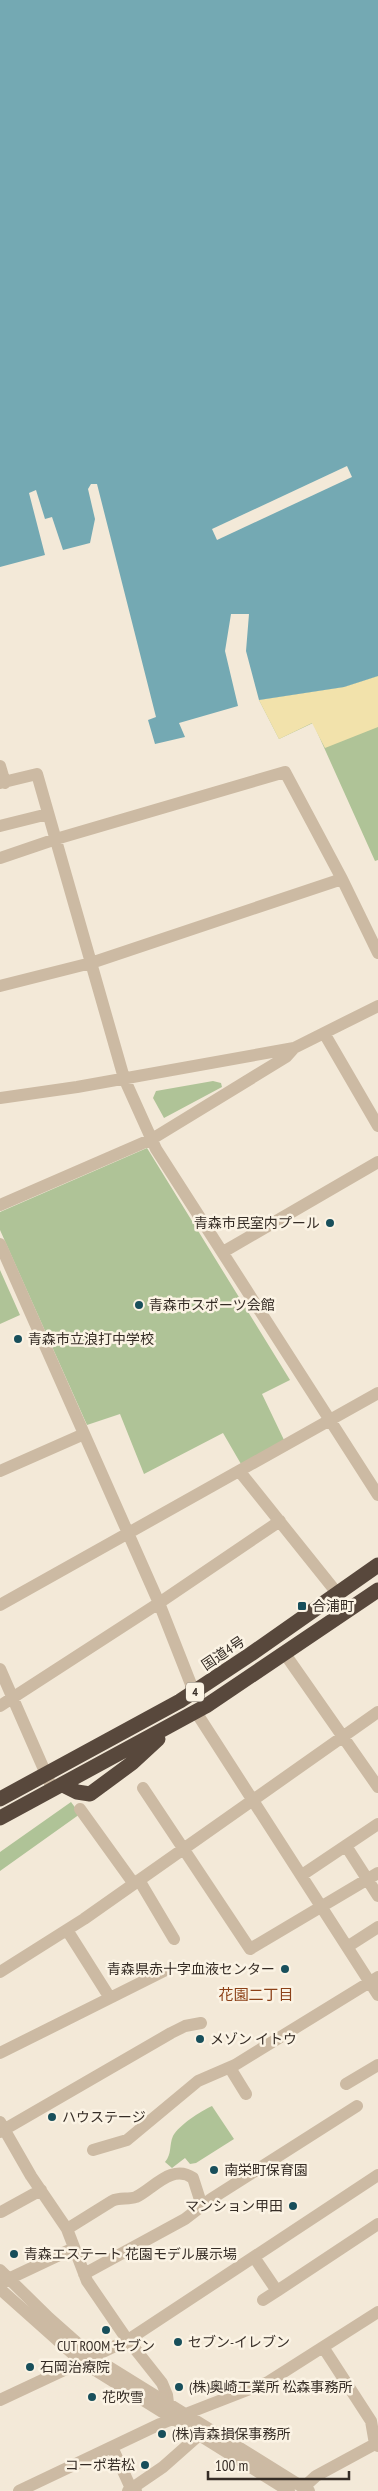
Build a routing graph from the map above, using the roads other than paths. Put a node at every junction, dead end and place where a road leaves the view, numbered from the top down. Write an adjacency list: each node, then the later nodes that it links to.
1 (0, 766): 2 (street)
2 (3, 783): 3 (street)
3 (48, 814): 4 (street); 5 (street)
4 (0, 826)
5 (56, 838): 6 (street); 7 (street); 9 (street)
6 (0, 858)
7 (342, 879): 8 (street); 9 (street)
8 (378, 953)
9 (91, 963): 10 (street); 14 (street)
10 (0, 986)
11 (378, 1006): 12 (street)
12 (324, 1033): 13 (street); 16 (street)
13 (294, 1048): 14 (street); 17 (street)
14 (124, 1078): 15 (street); 17 (street)
15 (0, 1098)
16 (378, 1126)
17 (152, 1138): 19 (street); 21 (street)
18 (378, 1162): 21 (street)
19 (0, 1205)
20 (0, 1244): 24 (street)
21 (223, 1252): 23 (street)
22 (378, 1393): 23 (street)
23 (330, 1421): 26 (street); 27 (street)
24 (84, 1434): 25 (street); 29 (street)
25 (0, 1471)
26 (240, 1472): 28 (street); 29 (street)
27 (378, 1495)
28 (280, 1521): 32 (street); 33 (street)
29 (128, 1533): 33 (street); 34 (street)
30 (378, 1565): 32 (highway, 国道4号 / 4)
31 (378, 1590): 35 (highway, 4)
32 (337, 1593): 37 (highway, 国道4号 / 4)
33 (159, 1603): 37 (street); 38 (street)
34 (0, 1605)
35 (285, 1654): 40 (highway, 4); 43 (street)
36 (0, 1669): 38 (street)
37 (194, 1692): 44 (highway, 国道4号 / 4)
38 (12, 1698): 39 (street); 44 (street)
39 (0, 1706)
40 (196, 1712): 42 (highway, 4); 49 (street)
41 (378, 1712): 43 (street)
42 (172, 1726): 45 (highway, 4); 45 (highway)
43 (343, 1736): 46 (street); 49 (street)
44 (47, 1774): 45 (street); 48 (highway, 国道4号 / 4)
45 (58, 1787): 51 (highway, 4)
46 (378, 1787)
47 (143, 1788): 54 (street)
48 (0, 1799)
49 (253, 1799): 54 (street); 55 (street)
50 (80, 1809): 57 (street)
51 (0, 1818)
52 (378, 1824): 53 (street)
53 (346, 1846): 55 (street); 56 (street)
54 (184, 1848): 57 (street); 59 (street)
55 (302, 1875): 59 (street)
56 (373, 1876): 58 (street); 59 (street)
57 (137, 1882): 61 (street); 62 (street)
58 (378, 1896)
59 (322, 1907): 63 (street)
60 (378, 1927): 63 (street)
61 (67, 1930): 65 (street); 68 (street)
62 (174, 1939)
63 (347, 1947): 66 (street)
64 (164, 1971): 68 (street)
65 (0, 1972)
66 (374, 1979): 67 (street); 72 (street)
67 (378, 1995)
68 (110, 1998): 70 (street)
69 (201, 2023): 76 (street)
70 (0, 2053)
71 (378, 2065): 73 (street)
72 (230, 2068): 74 (street); 77 (street)
73 (346, 2084)
74 (246, 2094)
75 (357, 2106): 80 (street)
76 (1, 2128): 79 (street)
77 (93, 2150)
78 (378, 2175): 85 (street)
79 (41, 2190): 81 (street); 83 (street)
80 (202, 2206): 83 (street); 86 (street)
81 (1, 2212)
82 (378, 2224): 89 (street)
83 (67, 2230): 84 (street)
84 (74, 2248): 86 (street); 87 (street)
85 (254, 2257): 89 (street); 92 (street)
86 (84, 2274): 92 (street)
87 (3, 2278): 94 (street)
88 (0, 2288): 94 (street)
89 (276, 2291): 90 (street)
90 (263, 2300)
91 (378, 2312): 93 (street)
92 (128, 2340): 94 (street); 96 (street)
93 (324, 2347): 97 (street); 100 (street)
94 (88, 2359): 95 (street); 96 (street); 98 (street)
95 (0, 2400)
96 (168, 2403): 97 (street)
97 (185, 2414): 98 (street); 102 (street)
98 (171, 2420): 99 (street); 101 (street)
99 (198, 2436): 103 (street); 105 (street)
100 (377, 2445): 102 (street)
101 (112, 2447): 103 (street); 104 (street)
102 (306, 2489)
103 (132, 2490)
104 (19, 2491)
105 (288, 2491)

